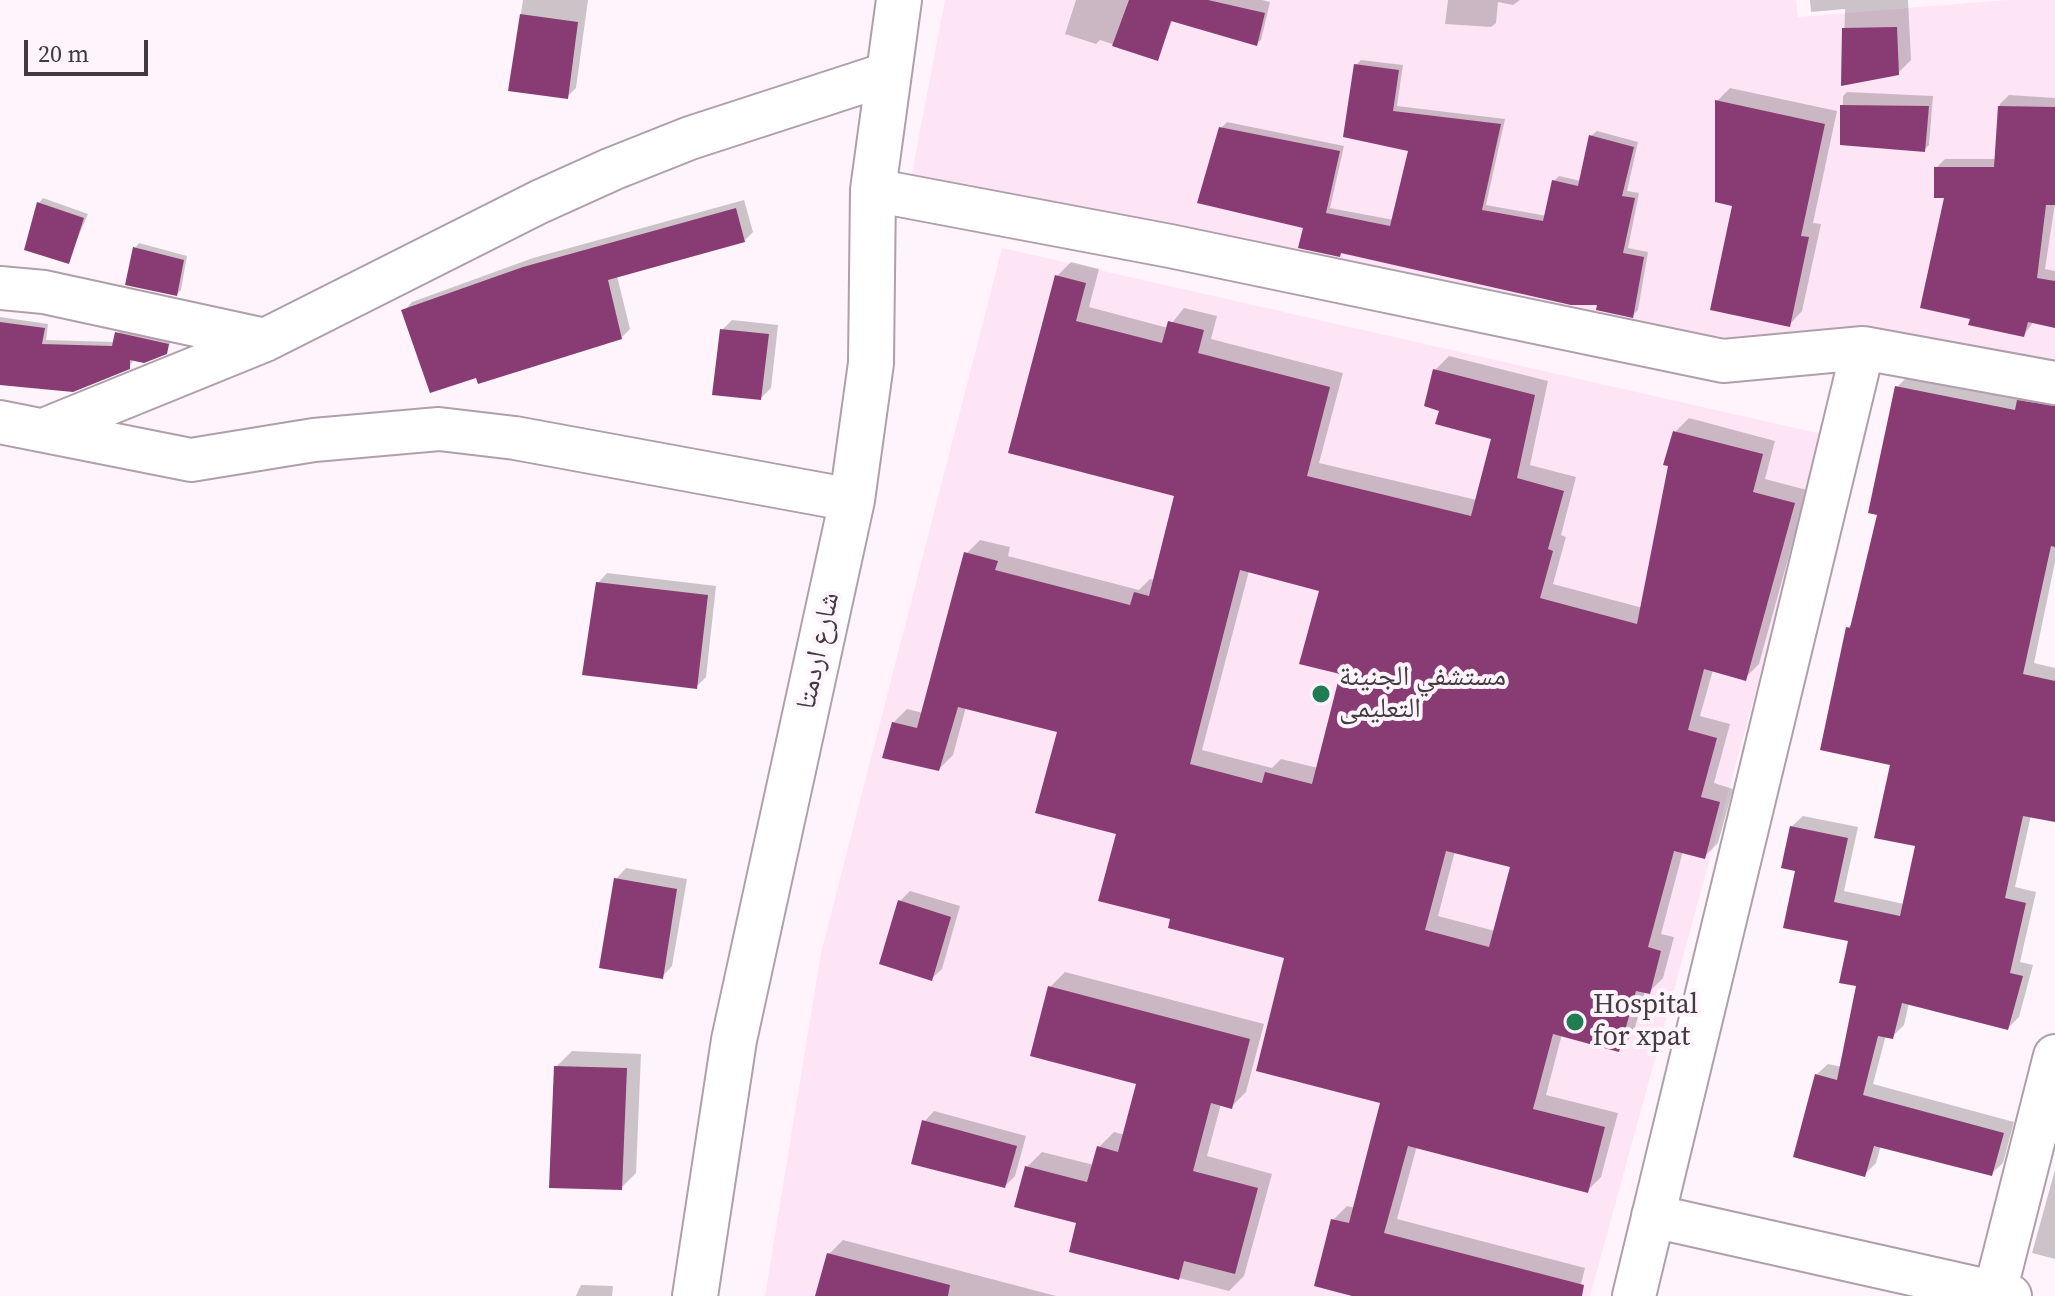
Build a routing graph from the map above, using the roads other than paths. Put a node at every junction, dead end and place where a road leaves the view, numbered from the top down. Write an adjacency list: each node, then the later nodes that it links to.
1 (899, 0): 2 (main road, شارع اردمتا)
2 (887, 74): 3 (main road, شارع اردمتا); 5 (street)
3 (873, 190): 6 (street); 10 (main road, شارع اردمتا)
4 (0, 288): 5 (street)
5 (265, 340): 9 (street)
6 (1863, 348): 7 (street); 12 (street)
7 (2055, 383)
8 (0, 422): 9 (street)
9 (46, 429): 10 (street)
10 (852, 500): 14 (main road, شارع اردمتا)
11 (2055, 1056): 13 (street)
12 (1653, 1216): 13 (street); 15 (street)
13 (2000, 1295)
14 (695, 1296)
15 (1634, 1296)

